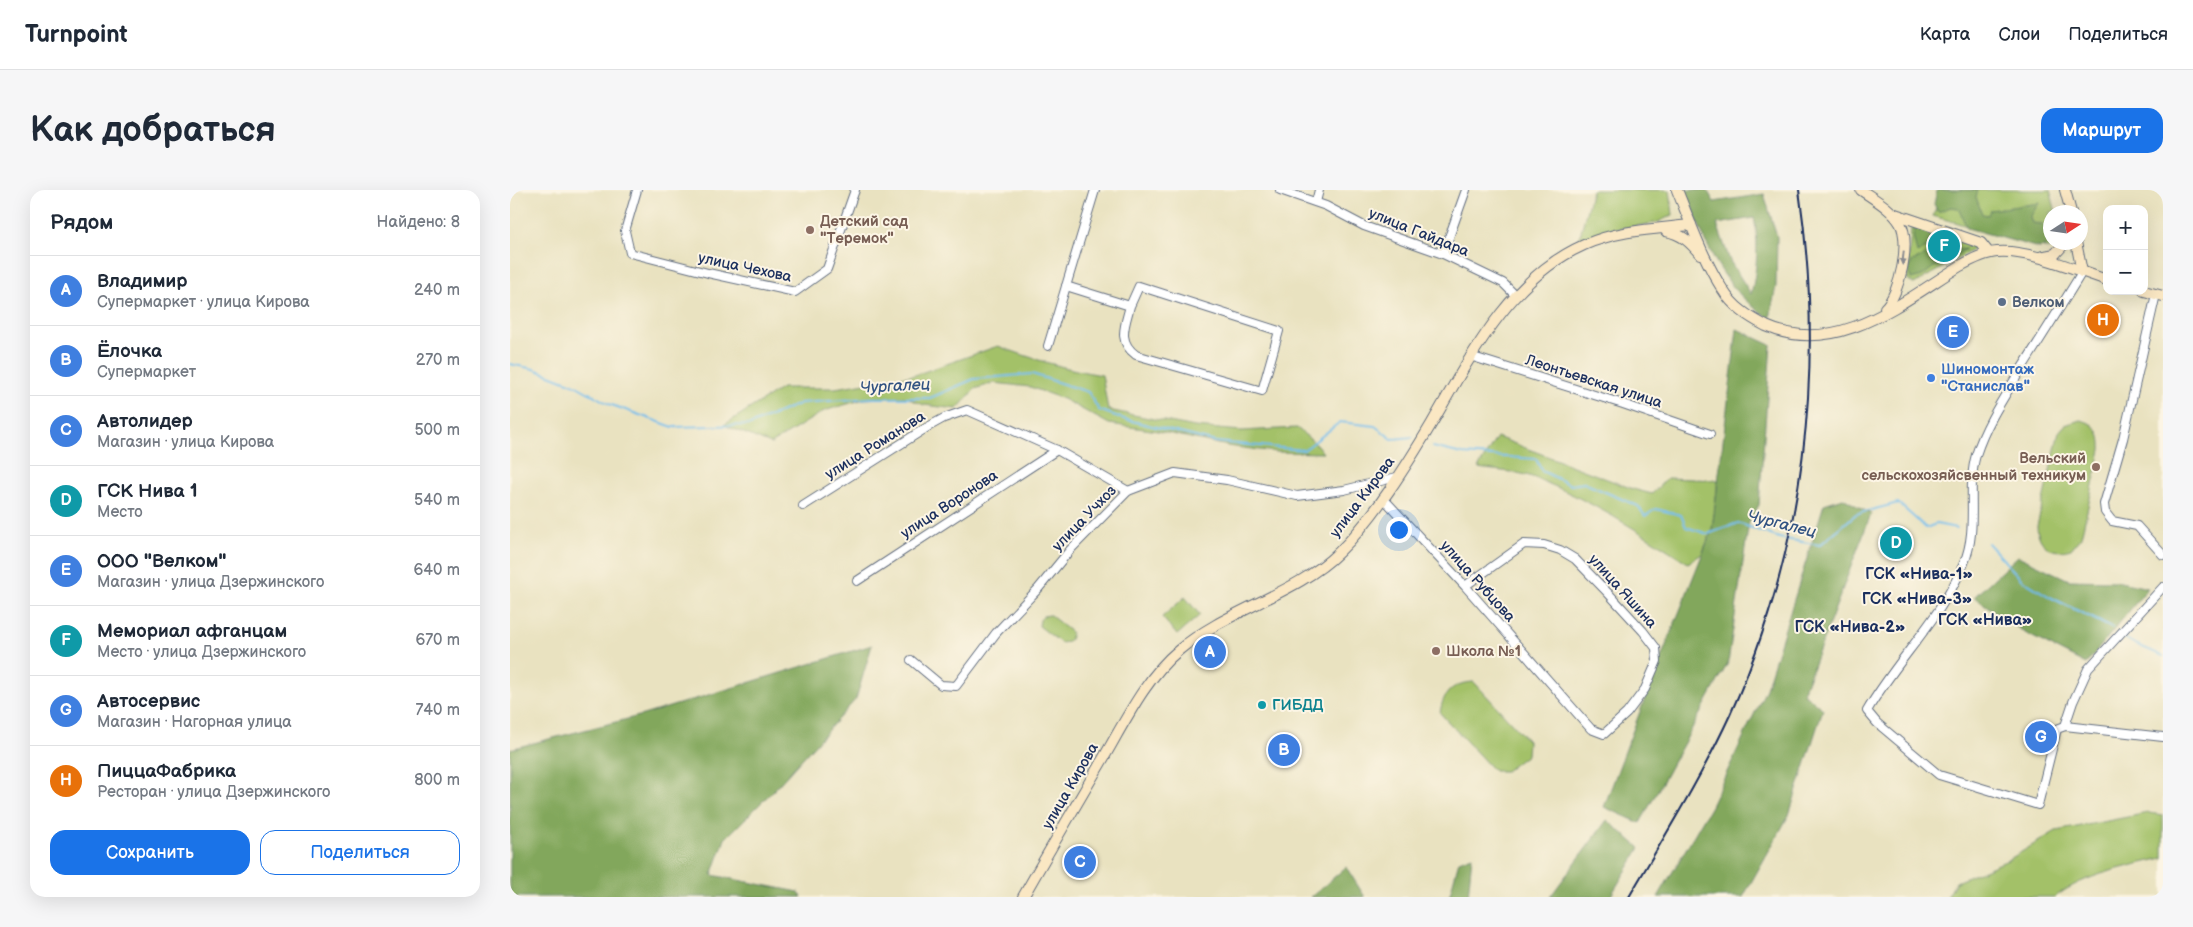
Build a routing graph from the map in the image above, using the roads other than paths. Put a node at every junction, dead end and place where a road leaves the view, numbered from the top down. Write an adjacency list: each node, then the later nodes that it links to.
1 (637, 190): 2 (street, улица Чехова)
2 (854, 190)
3 (1095, 190): 27 (street)
4 (1280, 190): 10 (street, улица Гайдара)
5 (1319, 190): 10 (street)
6 (1466, 190): 21 (street)
7 (1677, 190): 11 (main road)
8 (1861, 190): 13 (main road)
9 (2065, 190): 12 (main road)
10 (1316, 202): 21 (street, улица Гайдара)
11 (1683, 205): 14 (main road); 15 (main road)
12 (2068, 205)
13 (1891, 213): 20 (main road); 31 (main road, one-way to 31)
14 (1691, 225): 15 (main road, улица Кирова); 23 (main road)
15 (1670, 228): 16 (main road, улица Кирова)
16 (1651, 230): 23 (main road); 29 (main road, улица Кирова)
17 (2059, 250): 22 (main road)
18 (2077, 250): 24 (main road)
19 (2078, 250): 25 (main road)
20 (1989, 253): 22 (main road); 31 (main road)
21 (1443, 254): 29 (street, улица Гайдара)
22 (2031, 256): 24 (main road)
23 (1706, 261): 31 (main road)
24 (2065, 266): 25 (main road)
25 (2082, 272): 26 (main road); 45 (street)
26 (2103, 279)
27 (1066, 286): 30 (street); 32 (street)
28 (2160, 295): 40 (street)
29 (1516, 296): 33 (main road, улица Кирова)
30 (1130, 306): 30 (street)
31 (1873, 319)
32 (1048, 346)
33 (1470, 356): 34 (street, Леонтьевская улица); 36 (main road, улица Кирова)
34 (1710, 434)
35 (1057, 450): 37 (street); 39 (street, улица Романова); 41 (street, улица Воронова)
36 (1397, 477): 37 (street, улица Учхоз); 38 (main road, улица Кирова)
37 (1128, 491): 44 (street, улица Учхоз)
38 (1383, 498): 42 (street, улица Рубцова); 48 (main road, улица Кирова)
39 (803, 506)
40 (2163, 554)
41 (857, 581)
42 (1465, 586): 46 (street, улица Рубцова); 46 (street, улица Яшина)
43 (2163, 587): 45 (street)
44 (910, 660)
45 (2065, 726): 47 (street)
46 (1591, 729)
47 (2163, 738)
48 (1023, 897)

